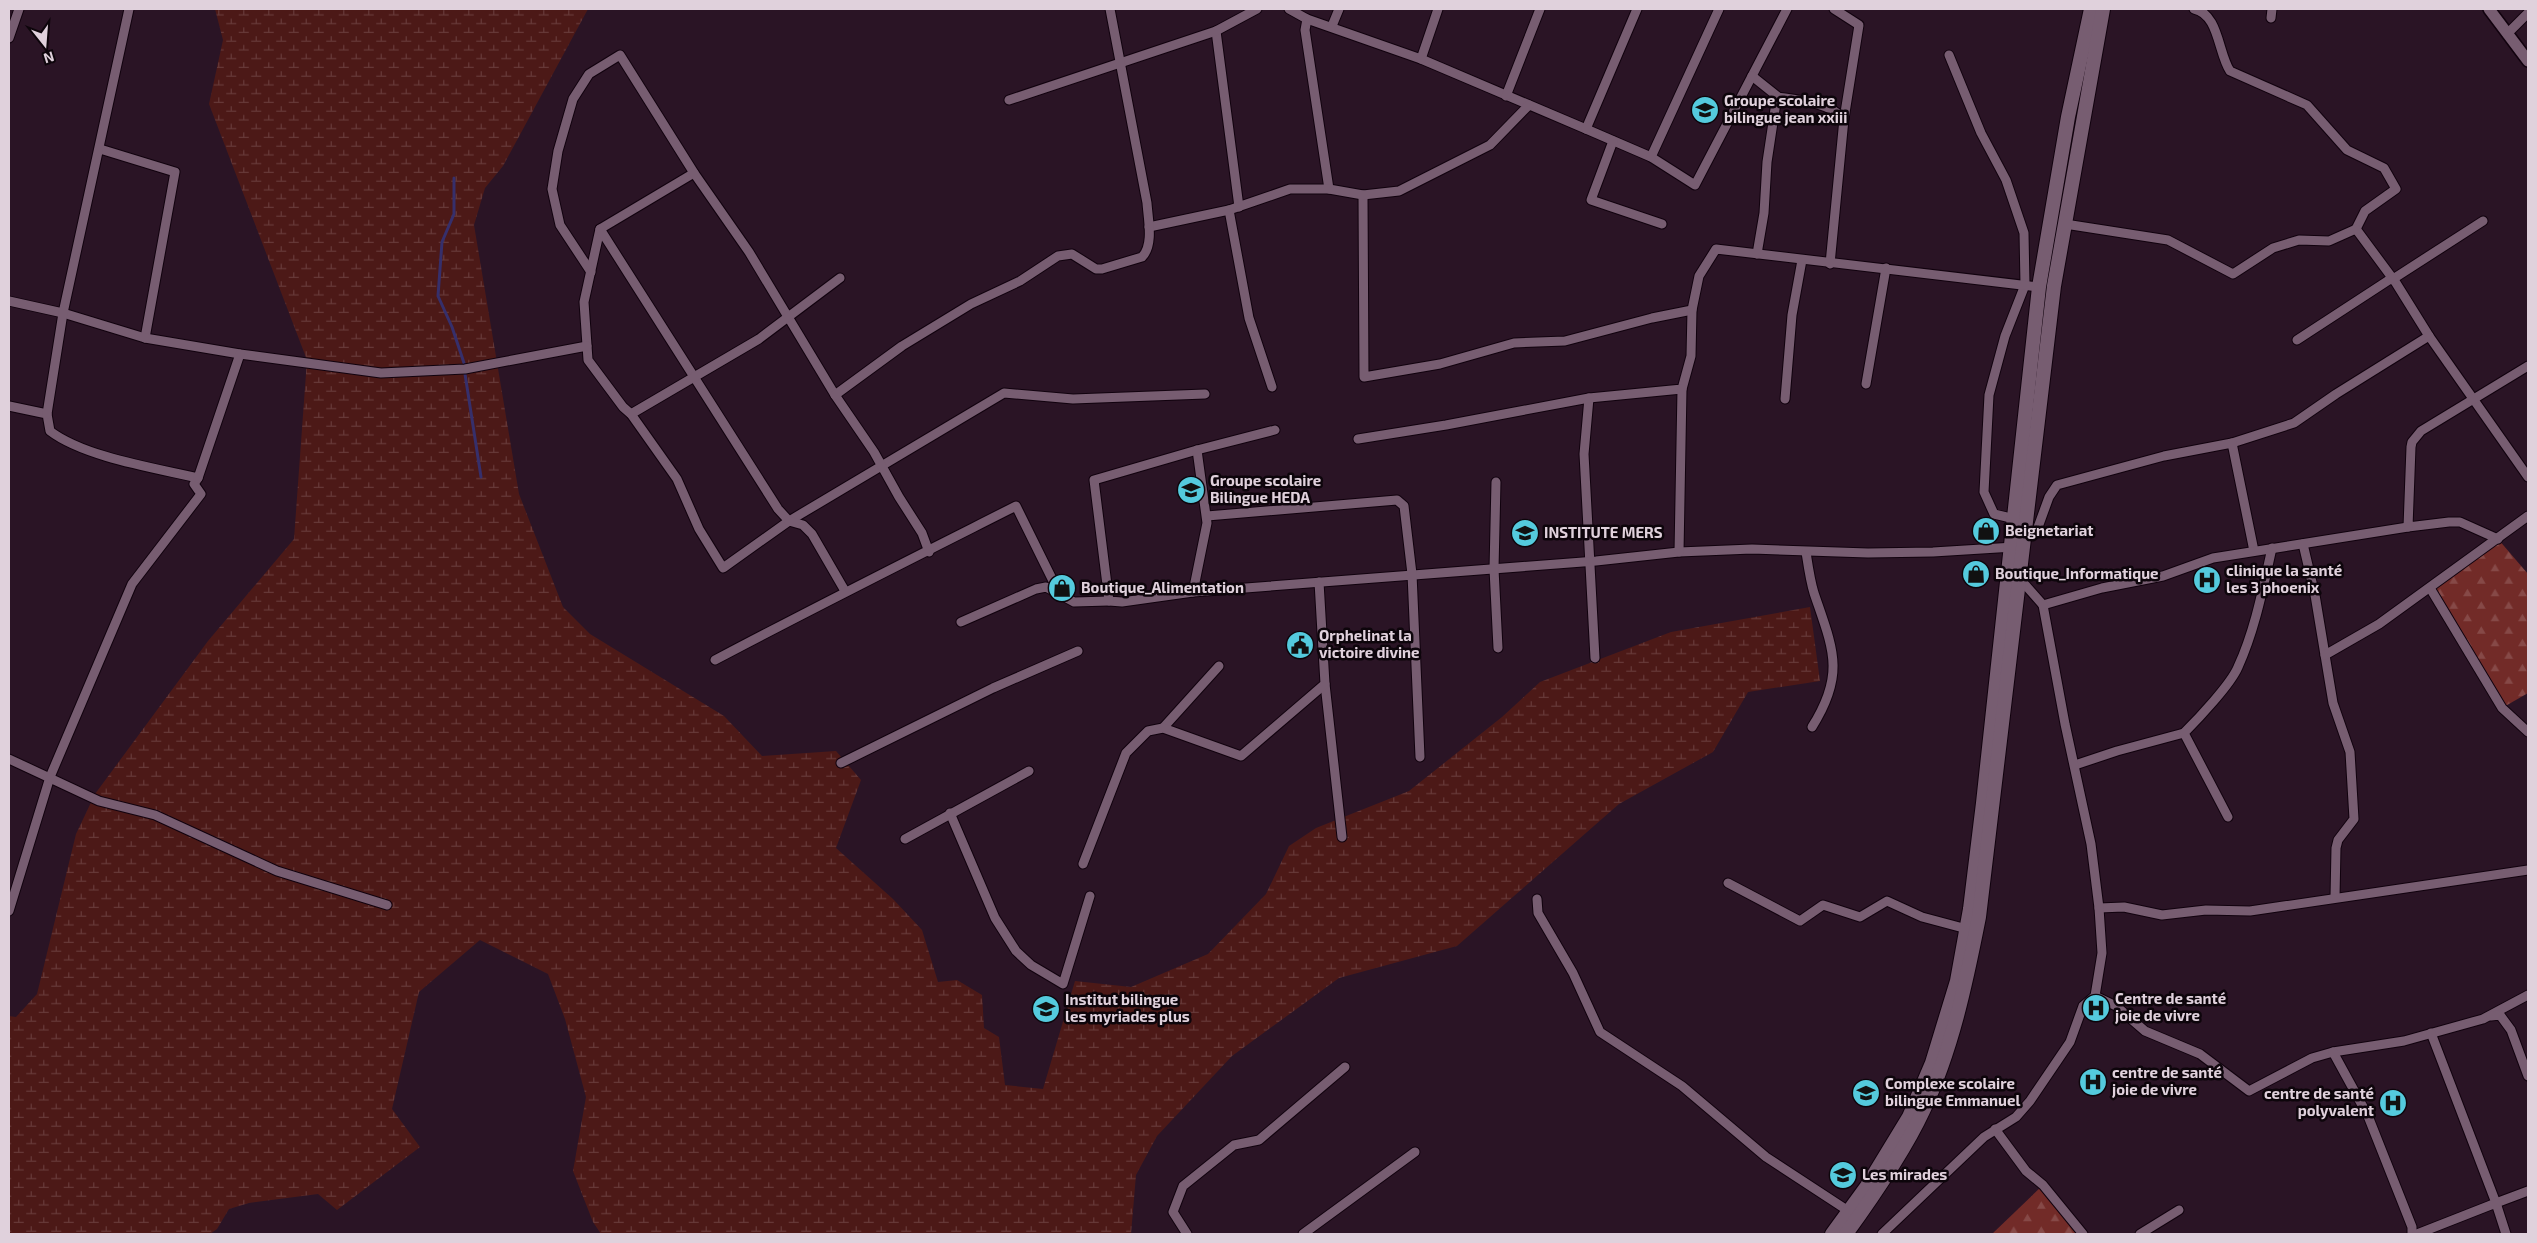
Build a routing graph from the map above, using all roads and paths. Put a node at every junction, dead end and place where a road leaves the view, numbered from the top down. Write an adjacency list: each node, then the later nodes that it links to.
1 (19, 9): 22 (street)
2 (129, 9): 35 (street)
3 (1110, 9): 26 (street)
4 (1257, 9): 20 (street)
5 (1288, 9): 18 (street)
6 (1339, 9): 19 (street)
7 (1438, 9): 24 (street)
8 (1540, 9): 28 (street)
9 (1637, 9): 33 (street)
10 (1719, 9): 36 (street)
11 (1787, 9): 27 (street)
12 (1834, 9): 32 (street)
13 (2091, 9): 55 (main road)
14 (2103, 9): 44 (main road)
15 (2194, 9): 47 (street)
16 (2489, 9): 21 (street)
17 (2528, 13): 21 (street)
18 (1307, 19): 19 (street); 38 (street)
19 (1332, 26): 24 (street)
20 (1216, 31): 26 (street); 40 (street)
21 (2507, 34): 25 (street)
22 (9, 38)
23 (1949, 55): 55 (street)
24 (1421, 59): 28 (street)
25 (2528, 60)
26 (1122, 64): 30 (street); 45 (street)
27 (1752, 76): 29 (street); 36 (street)
28 (1506, 96): 31 (street)
29 (1777, 97): 32 (street); 48 (street)
30 (1009, 100)
31 (1529, 105): 33 (street); 39 (street)
32 (1844, 119): 50 (street)
33 (1586, 129): 34 (street)
34 (1613, 141): 36 (street); 43 (street)
35 (100, 148): 58 (street); 61 (street)
36 (1651, 157)
37 (694, 173): 46 (street); 52 (street); 59 (street)
38 (1329, 189): 39 (street); 40 (street)
39 (1363, 195): 57 (street)
40 (1239, 206): 41 (street)
41 (1228, 210): 45 (street); 68 (street)
42 (2484, 221): 54 (street)
43 (1662, 224)
44 (2065, 224): 47 (street); 92 (main road)
45 (1149, 227): 71 (street)
46 (600, 229): 52 (street); 66 (street)
47 (2356, 229): 54 (street)
48 (1757, 254): 49 (street); 57 (street)
49 (1802, 260): 50 (street); 73 (street)
50 (1830, 264): 51 (street)
51 (1886, 268): 55 (street); 67 (street)
52 (591, 272): 63 (street)
53 (840, 278): 59 (street)
54 (2393, 278): 60 (street); 62 (street)
55 (2032, 286): 88 (main road); 88 (street)
56 (9, 301): 58 (street)
57 (1692, 310): 69 (street)
58 (63, 313): 61 (street); 76 (street)
59 (787, 318): 66 (street); 71 (street)
60 (2429, 336): 74 (street); 80 (street)
61 (145, 338): 64 (street)
62 (2297, 340)
63 (588, 346): 64 (street); 77 (street)
64 (240, 354): 83 (street)
65 (2528, 366): 74 (street)
66 (695, 378): 77 (street); 89 (street)
67 (1866, 384)
68 (1272, 387)
69 (1682, 389): 72 (street); 97 (street)
70 (1205, 394): 82 (street)
71 (834, 395): 82 (street)
72 (1589, 398): 79 (street); 99 (street)
73 (1785, 399)
74 (2475, 400): 84 (street); 90 (street)
75 (9, 406): 76 (street)
76 (47, 414): 83 (street)
77 (631, 414): 89 (street)
78 (1275, 430): 81 (street)
79 (1358, 439)
80 (2232, 443): 92 (street); 95 (street)
81 (1197, 450): 86 (street); 108 (street)
82 (881, 465): 89 (street); 96 (street)
83 (198, 478): 127 (street)
84 (2528, 478)
85 (1496, 482): 100 (street)
86 (1207, 516): 101 (street); 106 (street)
87 (2528, 516): 91 (street)
88 (2015, 519): 92 (main road)
89 (789, 521): 105 (street)
90 (2408, 528): 91 (street); 93 (street)
91 (2498, 539): 104 (street)
92 (2021, 544): 98 (street); 102 (main road); 141 (main road)
93 (2303, 544): 94 (street); 113 (street)
94 (2272, 548): 95 (street); 121 (street)
95 (2254, 551): 109 (street)
96 (929, 552): 105 (street); 107 (street)
97 (1679, 552): 98 (street); 99 (street)
98 (1806, 552): 118 (street)
99 (1589, 561): 100 (street); 114 (street)
100 (1494, 569): 101 (street); 111 (street)
101 (1412, 574): 103 (street); 122 (street)
102 (2020, 579): 109 (street); 159 (main road)
103 (1319, 582): 106 (street); 117 (street)
104 (2430, 588): 113 (street); 120 (street)
105 (845, 591): 115 (street)
106 (1193, 592): 108 (street)
107 (1059, 593): 108 (street); 110 (street)
108 (1109, 601)
109 (2043, 605): 125 (street)
110 (961, 622)
111 (1498, 648)
112 (1078, 651): 124 (street)
113 (2325, 655): 136 (street)
114 (1595, 658)
115 (715, 660)
116 (1219, 666): 119 (street)
117 (1325, 684): 119 (street); 130 (street)
118 (1812, 727)
119 (1163, 728): 132 (street)
120 (2528, 732)
121 (2184, 733): 125 (street); 129 (street)
122 (1420, 757)
123 (9, 759): 127 (street)
124 (841, 763)
125 (2075, 765): 139 (street)
126 (1030, 771): 128 (street)
127 (50, 777): 138 (street); 140 (street)
128 (950, 813): 131 (street); 135 (street)
129 (2228, 817)
130 (1342, 837)
131 (905, 839)
132 (1083, 864)
133 (2528, 870): 136 (street)
134 (1728, 883): 141 (street)
135 (1090, 896)
136 (2335, 897): 139 (street)
137 (1537, 899): 154 (street)
138 (387, 905)
139 (2099, 908): 143 (street)
140 (9, 911)
141 (1967, 929): 154 (main road)
142 (2528, 995): 144 (street)
143 (2095, 996): 146 (street); 149 (street)
144 (2487, 1017): 145 (street); 148 (street)
145 (2431, 1033): 146 (street); 152 (street)
146 (2333, 1052): 162 (street)
147 (1345, 1067): 156 (street)
148 (2528, 1076)
149 (1995, 1129): 155 (street); 160 (street)
150 (1415, 1152): 157 (street)
151 (2528, 1191): 152 (street)
152 (2496, 1203): 163 (street); 164 (street)
153 (2179, 1210): 161 (street)
154 (1850, 1212): 158 (main road)
155 (1889, 1233)
156 (1187, 1234)
157 (1303, 1234)
158 (1832, 1234)
159 (1846, 1234)
160 (2083, 1234)
161 (2140, 1234)
162 (2412, 1234)
163 (2417, 1234)
164 (2506, 1234)

